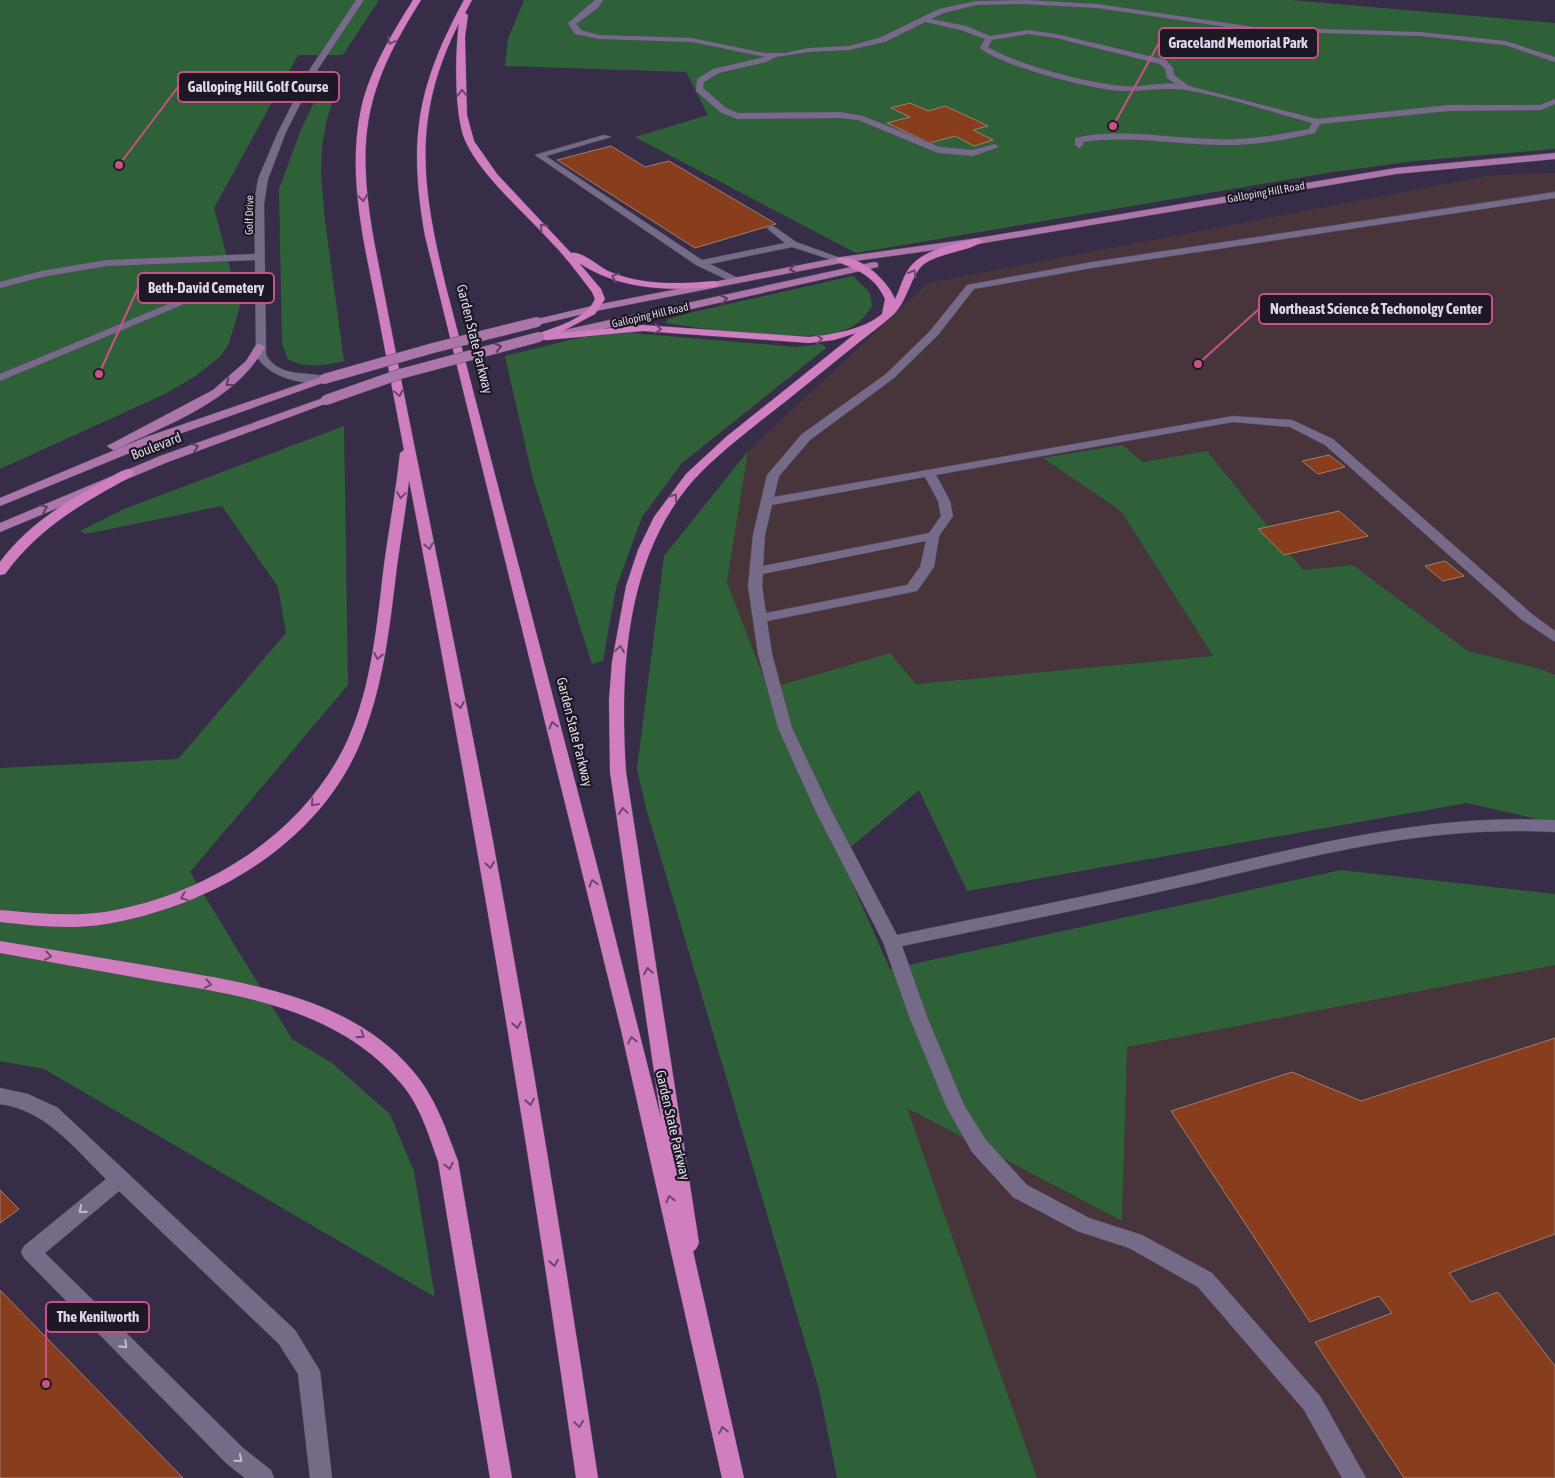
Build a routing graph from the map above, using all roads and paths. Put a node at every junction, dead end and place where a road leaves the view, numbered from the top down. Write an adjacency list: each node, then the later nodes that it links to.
1 (360, 0): 23 (street, Golf Drive)
2 (417, 0): 39 (highway, one-way to 39)
3 (599, 0): 9 (street)
4 (966, 0): 6 (street)
5 (468, 1): 20 (highway, one-way to 5); 56 (highway, Garden State Parkway, one-way to 5)
6 (976, 4): 7 (street); 10 (street)
7 (926, 20): 8 (street); 9 (street)
8 (988, 38): 11 (street); 11 (street)
9 (776, 55): 16 (street)
10 (1555, 60)
11 (1188, 88): 13 (street)
12 (1555, 101): 13 (street)
13 (1317, 122): 15 (street)
14 (607, 137): 25 (street)
15 (1079, 145)
16 (996, 147)
17 (1555, 156): 21 (main road, Galloping Hill Road)
18 (1555, 195): 43 (street)
19 (772, 228): 22 (street)
20 (556, 241): 28 (highway, one-way to 20); 31 (highway)
21 (978, 241): 24 (main road, Galloping Hill Road); 26 (main road, Galloping Hill Road); 32 (highway, one-way to 21)
22 (793, 244): 24 (street); 25 (street)
23 (260, 257): 29 (street); 34 (street, Golf Drive)
24 (841, 260): 26 (highway); 27 (main road, Galloping Hill Road, one-way to 27)
25 (700, 263): 27 (street)
26 (861, 268): 32 (highway); 33 (main road, Galloping Hill Road, one-way to 26)
27 (734, 280): 28 (main road, Galloping Hill Road)
28 (715, 284): 31 (main road, Galloping Hill Road)
29 (0, 285)
30 (178, 303): 36 (street)
31 (596, 308): 33 (highway); 37 (main road, Galloping Hill Road, bridge)
32 (882, 319): 33 (highway, one-way to 32); 56 (highway, one-way to 32)
33 (539, 337): 35 (main road, Galloping Hill Road, one-way to 33, bridge)
34 (260, 347): 37 (street, Golf Drive); 42 (main road, one-way to 42)
35 (400, 374): 37 (main road, bridge); 38 (main road, Galloping Hill Road, bridge)
36 (0, 378)
37 (324, 379): 42 (main road, Boulevard)
38 (326, 400): 40 (main road, Boulevard, one-way to 38)
39 (406, 429): 51 (highway, one-way to 51); 60 (highway, one-way to 60)
40 (128, 473): 44 (main road, Boulevard, one-way to 40); 46 (highway)
41 (929, 473): 43 (street); 45 (street); 49 (street)
42 (0, 502)
43 (767, 502): 47 (street)
44 (0, 528)
45 (933, 536): 47 (street); 48 (street)
46 (0, 571)
47 (756, 571): 48 (street)
48 (760, 618): 52 (street)
49 (1555, 638)
50 (1555, 826): 52 (street)
51 (0, 916)
52 (892, 942): 62 (street)
53 (0, 947): 59 (highway, one-way to 59)
54 (0, 1096): 55 (street)
55 (120, 1179): 57 (street, one-way to 57); 58 (street)
56 (706, 1348): 61 (highway, Garden State Parkway, one-way to 56)
57 (263, 1478)
58 (321, 1478)
59 (501, 1478)
60 (587, 1478)
61 (733, 1478)
62 (1355, 1478)

